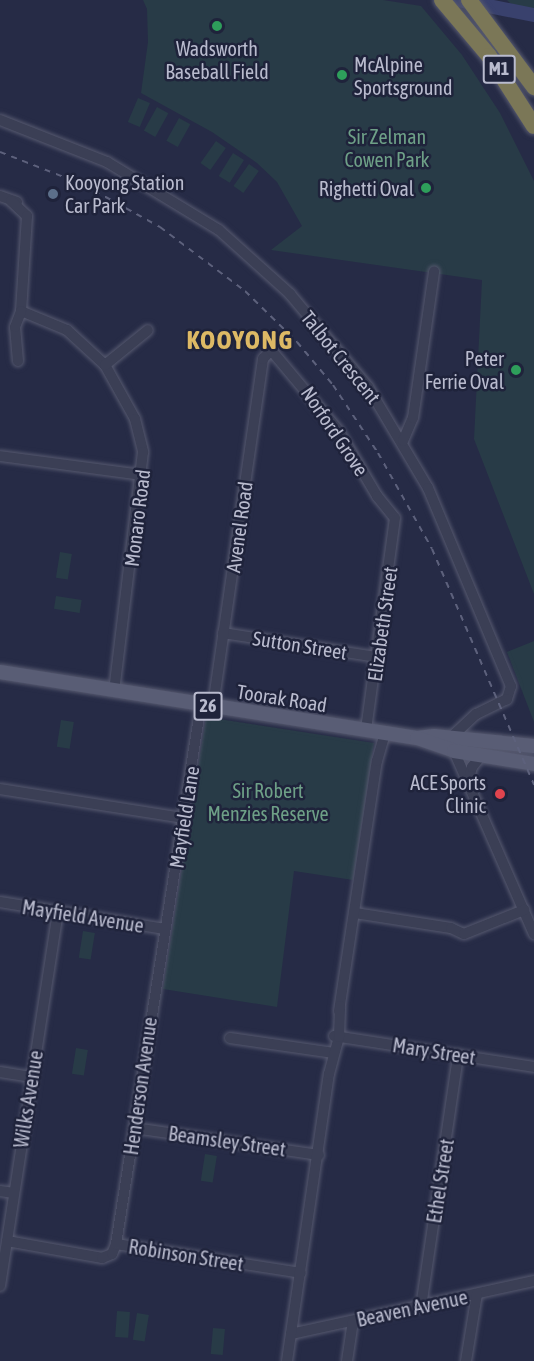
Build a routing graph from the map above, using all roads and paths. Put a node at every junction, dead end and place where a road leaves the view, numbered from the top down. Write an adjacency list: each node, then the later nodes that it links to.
1 (442, 0): 5 (highway, M1)
2 (469, 0): 3 (highway, M1)
3 (534, 87)
4 (0, 120): 14 (street, Talbot Crescent)
5 (534, 126)
6 (0, 196): 8 (street)
7 (434, 272): 13 (street)
8 (19, 314): 11 (street); 12 (street, Monaro Road)
9 (148, 330): 12 (street)
10 (268, 350): 18 (street, Norford Grove); 19 (street, Avenel Road)
11 (18, 361)
12 (105, 365): 17 (street, Monaro Road)
13 (412, 410): 14 (street); 15 (street)
14 (395, 428): 15 (street, Talbot Crescent)
15 (403, 441): 24 (street, Talbot Crescent)
16 (0, 456): 17 (street)
17 (143, 475): 22 (street, Monaro Road)
18 (395, 518): 20 (street, Elizabeth Street)
19 (224, 633): 20 (street, Sutton Street); 23 (street, Avenel Road)
20 (377, 657): 25 (street, Elizabeth Street)
21 (0, 672): 22 (main road, Toorak Road / 26)
22 (114, 690): 23 (main road, Toorak Road / 26)
23 (207, 705): 25 (main road, Toorak Road / 26); 33 (street, Mayfield Lane)
24 (475, 715): 26 (street); 27 (street, Talbot Crescent)
25 (376, 732): 27 (main road, Toorak Road / 26); 37 (street, Elizabeth Street)
26 (477, 741): 27 (main road, Toorak Road / 26); 28 (main road, Toorak Road / 26)
27 (452, 744): 29 (main road, Toorak Road / 26); 31 (street)
28 (534, 746)
29 (480, 757): 30 (main road, Toorak Road / 26); 31 (street)
30 (534, 764)
31 (469, 779): 35 (street)
32 (0, 789): 33 (street)
33 (184, 819): 38 (street, Mayfield Lane)
34 (0, 902): 36 (street, Mayfield Avenue)
35 (524, 910): 37 (street); 39 (street)
36 (58, 912): 38 (street, Mayfield Avenue); 46 (street, Wilks Avenue)
37 (356, 914): 40 (street, Elizabeth Street)
38 (165, 929): 47 (street, Henderson Avenue)
39 (534, 934)
40 (336, 1036): 42 (street, Elizabeth Street); 43 (street, Mary Street)
41 (230, 1038): 42 (street)
42 (331, 1053): 48 (street, Elizabeth Street)
43 (458, 1055): 44 (street, Mary Street); 57 (street, Ethel Street)
44 (534, 1067)
45 (0, 1072): 46 (street)
46 (31, 1077): 50 (street, Wilks Avenue)
47 (134, 1128): 48 (street, Beamsley Street); 52 (street, Henderson Avenue)
48 (316, 1155): 53 (street, Elizabeth Street)
49 (0, 1191): 50 (street)
50 (14, 1194): 51 (street, Wilks Avenue)
51 (7, 1241): 52 (street, Robinson Street); 55 (street, Wilks Avenue)
52 (116, 1244): 53 (street, Robinson Street)
53 (298, 1272): 59 (street, Elizabeth Street)
54 (534, 1281): 56 (street, Beaven Avenue)
55 (0, 1286)
56 (477, 1294): 57 (street, Beaven Avenue); 62 (street)
57 (421, 1306): 58 (street, Beaven Avenue)
58 (353, 1321): 59 (street, Beaven Avenue); 61 (street)
59 (291, 1334): 60 (street, Elizabeth Street)
60 (287, 1361)
61 (347, 1361)
62 (466, 1361)

